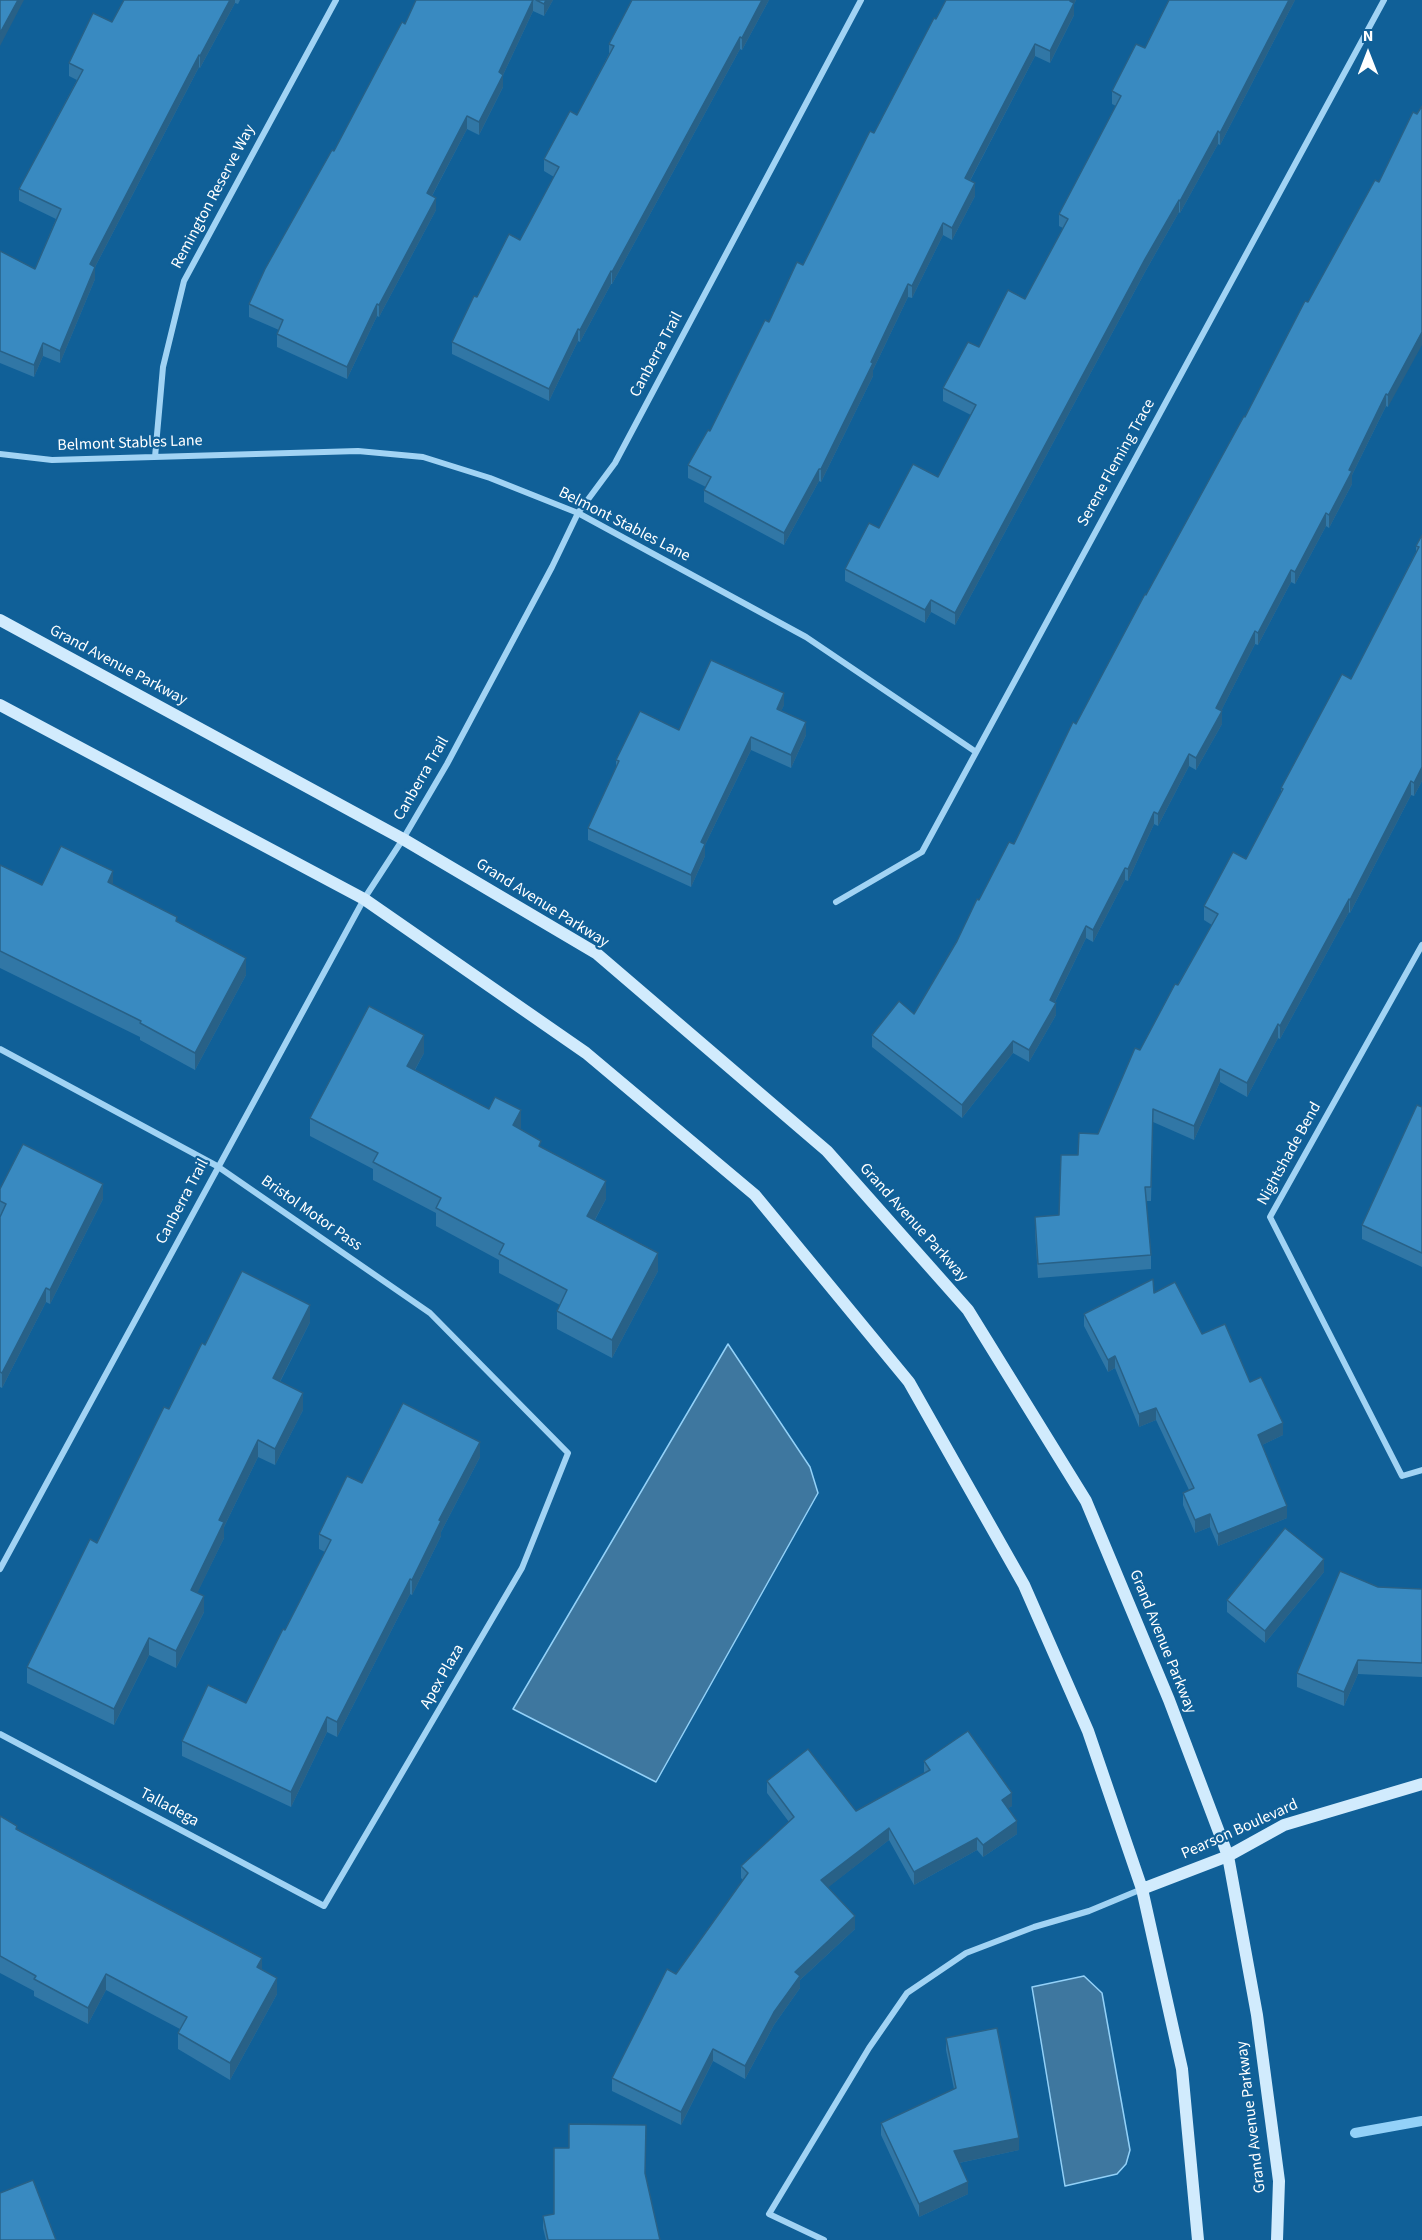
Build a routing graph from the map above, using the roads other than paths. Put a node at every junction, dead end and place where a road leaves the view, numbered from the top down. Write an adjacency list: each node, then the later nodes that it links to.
1 (336, 0): 5 (street, Remington Reserve Way)
2 (861, 0): 6 (street, Canberra Trail)
3 (1384, 0): 9 (street, Serene Fleming Trace)
4 (0, 454): 5 (street, Belmont Stables Lane)
5 (154, 457): 6 (street, Belmont Stables Lane)
6 (578, 513): 9 (street, Belmont Stables Lane); 10 (street, Canberra Trail)
7 (0, 620): 10 (street, Grand Avenue Parkway)
8 (0, 705): 11 (street)
9 (976, 752): 12 (street, Serene Fleming Trace)
10 (403, 839): 11 (street, Canberra Trail); 21 (street, Grand Avenue Parkway)
11 (363, 899): 15 (street, Canberra Trail); 22 (street)
12 (836, 902)
13 (1422, 945): 17 (street, Nightshade Bend)
14 (0, 1049): 15 (street, Bristol Motor Pass)
15 (217, 1166): 16 (street, Bristol Motor Pass); 18 (street, Canberra Trail)
16 (568, 1454): 23 (street, Apex Plaza)
17 (1422, 1470)
18 (0, 1569)
19 (0, 1734): 23 (street, Talladega)
20 (1422, 1784): 21 (street, Pearson Boulevard)
21 (1228, 1856): 22 (street, Pearson Boulevard); 26 (street, Grand Avenue Parkway)
22 (1142, 1889): 24 (street); 25 (street)
23 (324, 1905)
24 (824, 2240)
25 (1198, 2240)
26 (1277, 2240)

